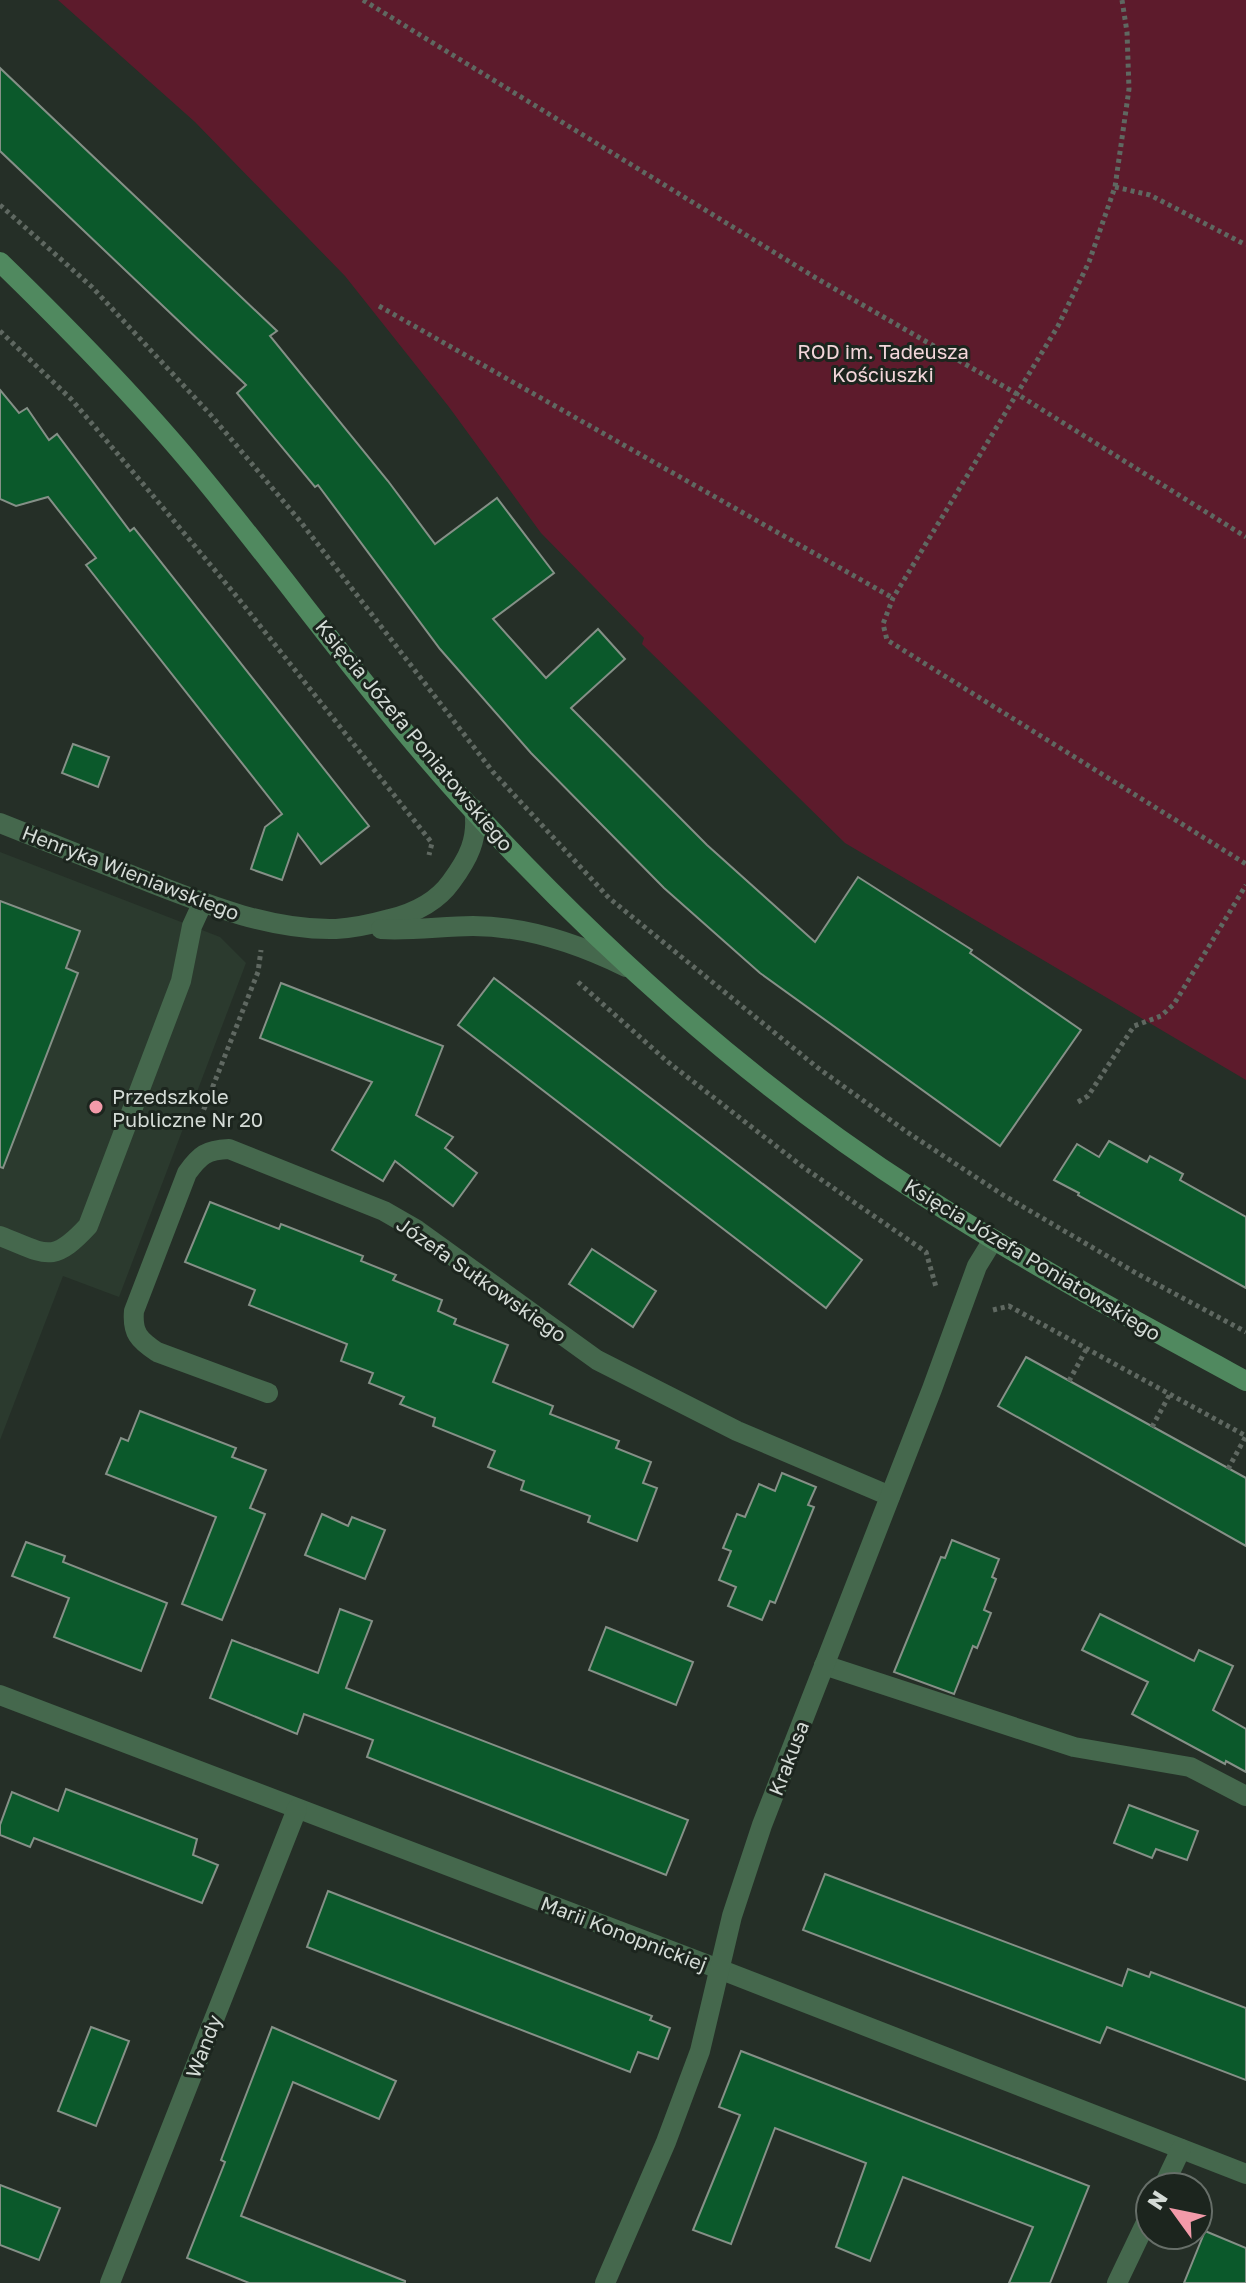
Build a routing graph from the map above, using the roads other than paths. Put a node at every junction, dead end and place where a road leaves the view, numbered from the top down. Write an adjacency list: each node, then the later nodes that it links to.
1 (0, 262): 2 (street, Księcia Józefa Poniatowskiego)
2 (474, 809): 5 (street, Henryka Wieniawskiego); 6 (street, Księcia Józefa Poniatowskiego)
3 (0, 823): 4 (street, Henryka Wieniawskiego)
4 (203, 902): 5 (street, Henryka Wieniawskiego); 7 (street)
5 (357, 927): 6 (street, Henryka Wieniawskiego)
6 (634, 971): 8 (street, Księcia Józefa Poniatowskiego)
7 (0, 1236)
8 (993, 1240): 9 (street, Księcia Józefa Poniatowskiego); 11 (street, Krakusa)
9 (1246, 1381)
10 (268, 1393): 11 (street, Józefa Sułkowskiego)
11 (890, 1496): 12 (street, Krakusa)
12 (824, 1665): 14 (street); 16 (street, Krakusa)
13 (0, 1695): 15 (street, Marii Konopnickiej)
14 (1246, 1796)
15 (297, 1809): 16 (street, Marii Konopnickiej); 21 (street, Wandy)
16 (719, 1969): 17 (street, Marii Konopnickiej); 22 (street, Krakusa)
17 (1181, 2149): 18 (street); 19 (street, Marii Konopnickiej)
18 (1171, 2171)
19 (1246, 2174)
20 (1134, 2247): 23 (street)
21 (110, 2283)
22 (605, 2283)
23 (1117, 2283)

